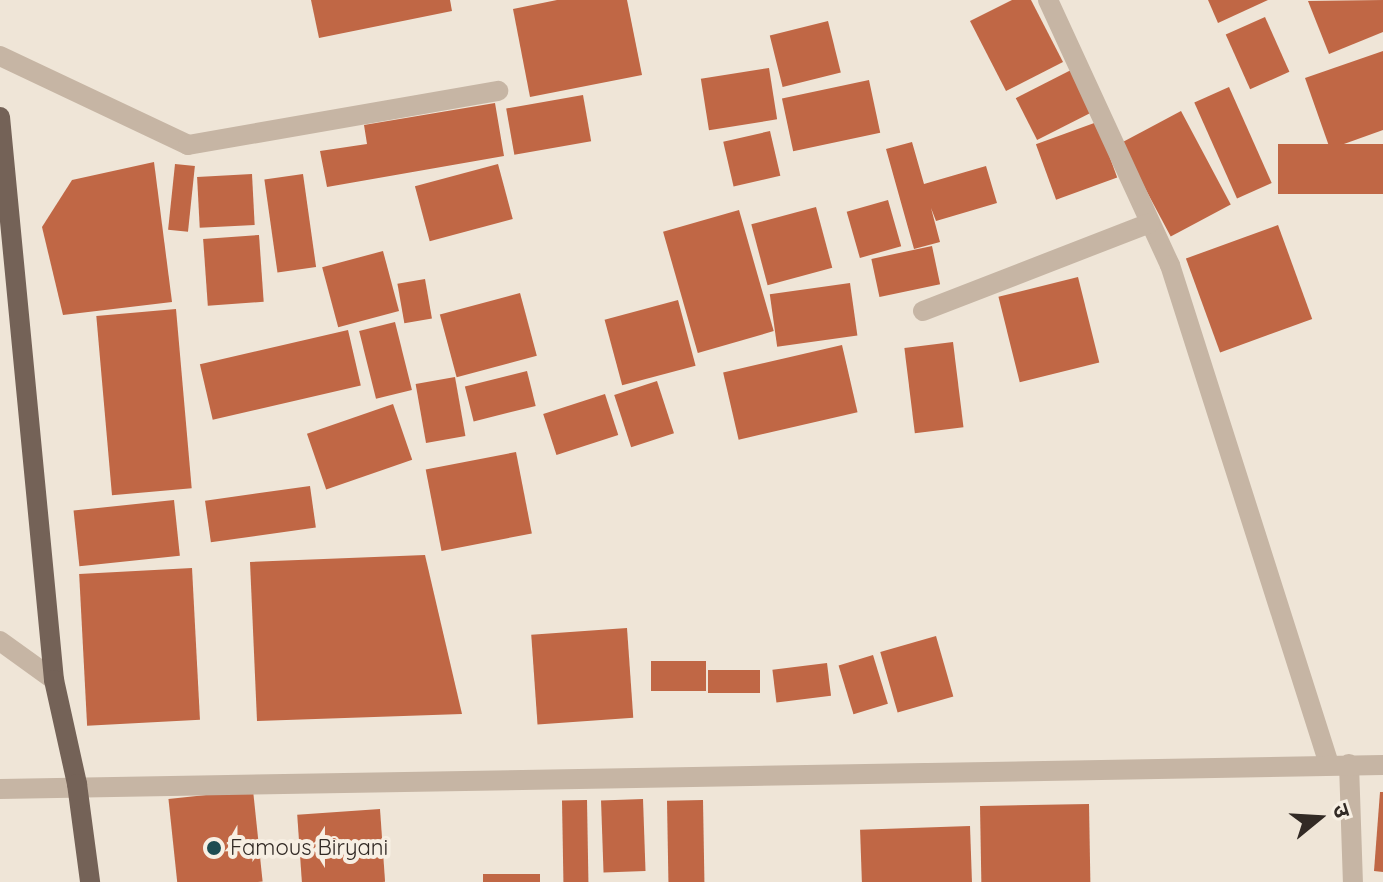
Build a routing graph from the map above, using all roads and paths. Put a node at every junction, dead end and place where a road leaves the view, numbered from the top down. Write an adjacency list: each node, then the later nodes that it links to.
1 (1048, 0): 5 (street)
2 (0, 56): 3 (street)
3 (498, 91)
4 (0, 117): 8 (main road)
5 (1150, 223): 6 (street); 9 (street)
6 (923, 311)
7 (0, 641): 8 (street)
8 (54, 680): 11 (main road)
9 (1339, 764): 10 (street); 11 (street); 14 (street)
10 (1383, 765)
11 (77, 784): 12 (street); 13 (main road)
12 (0, 789)
13 (90, 882)
14 (1353, 882)

